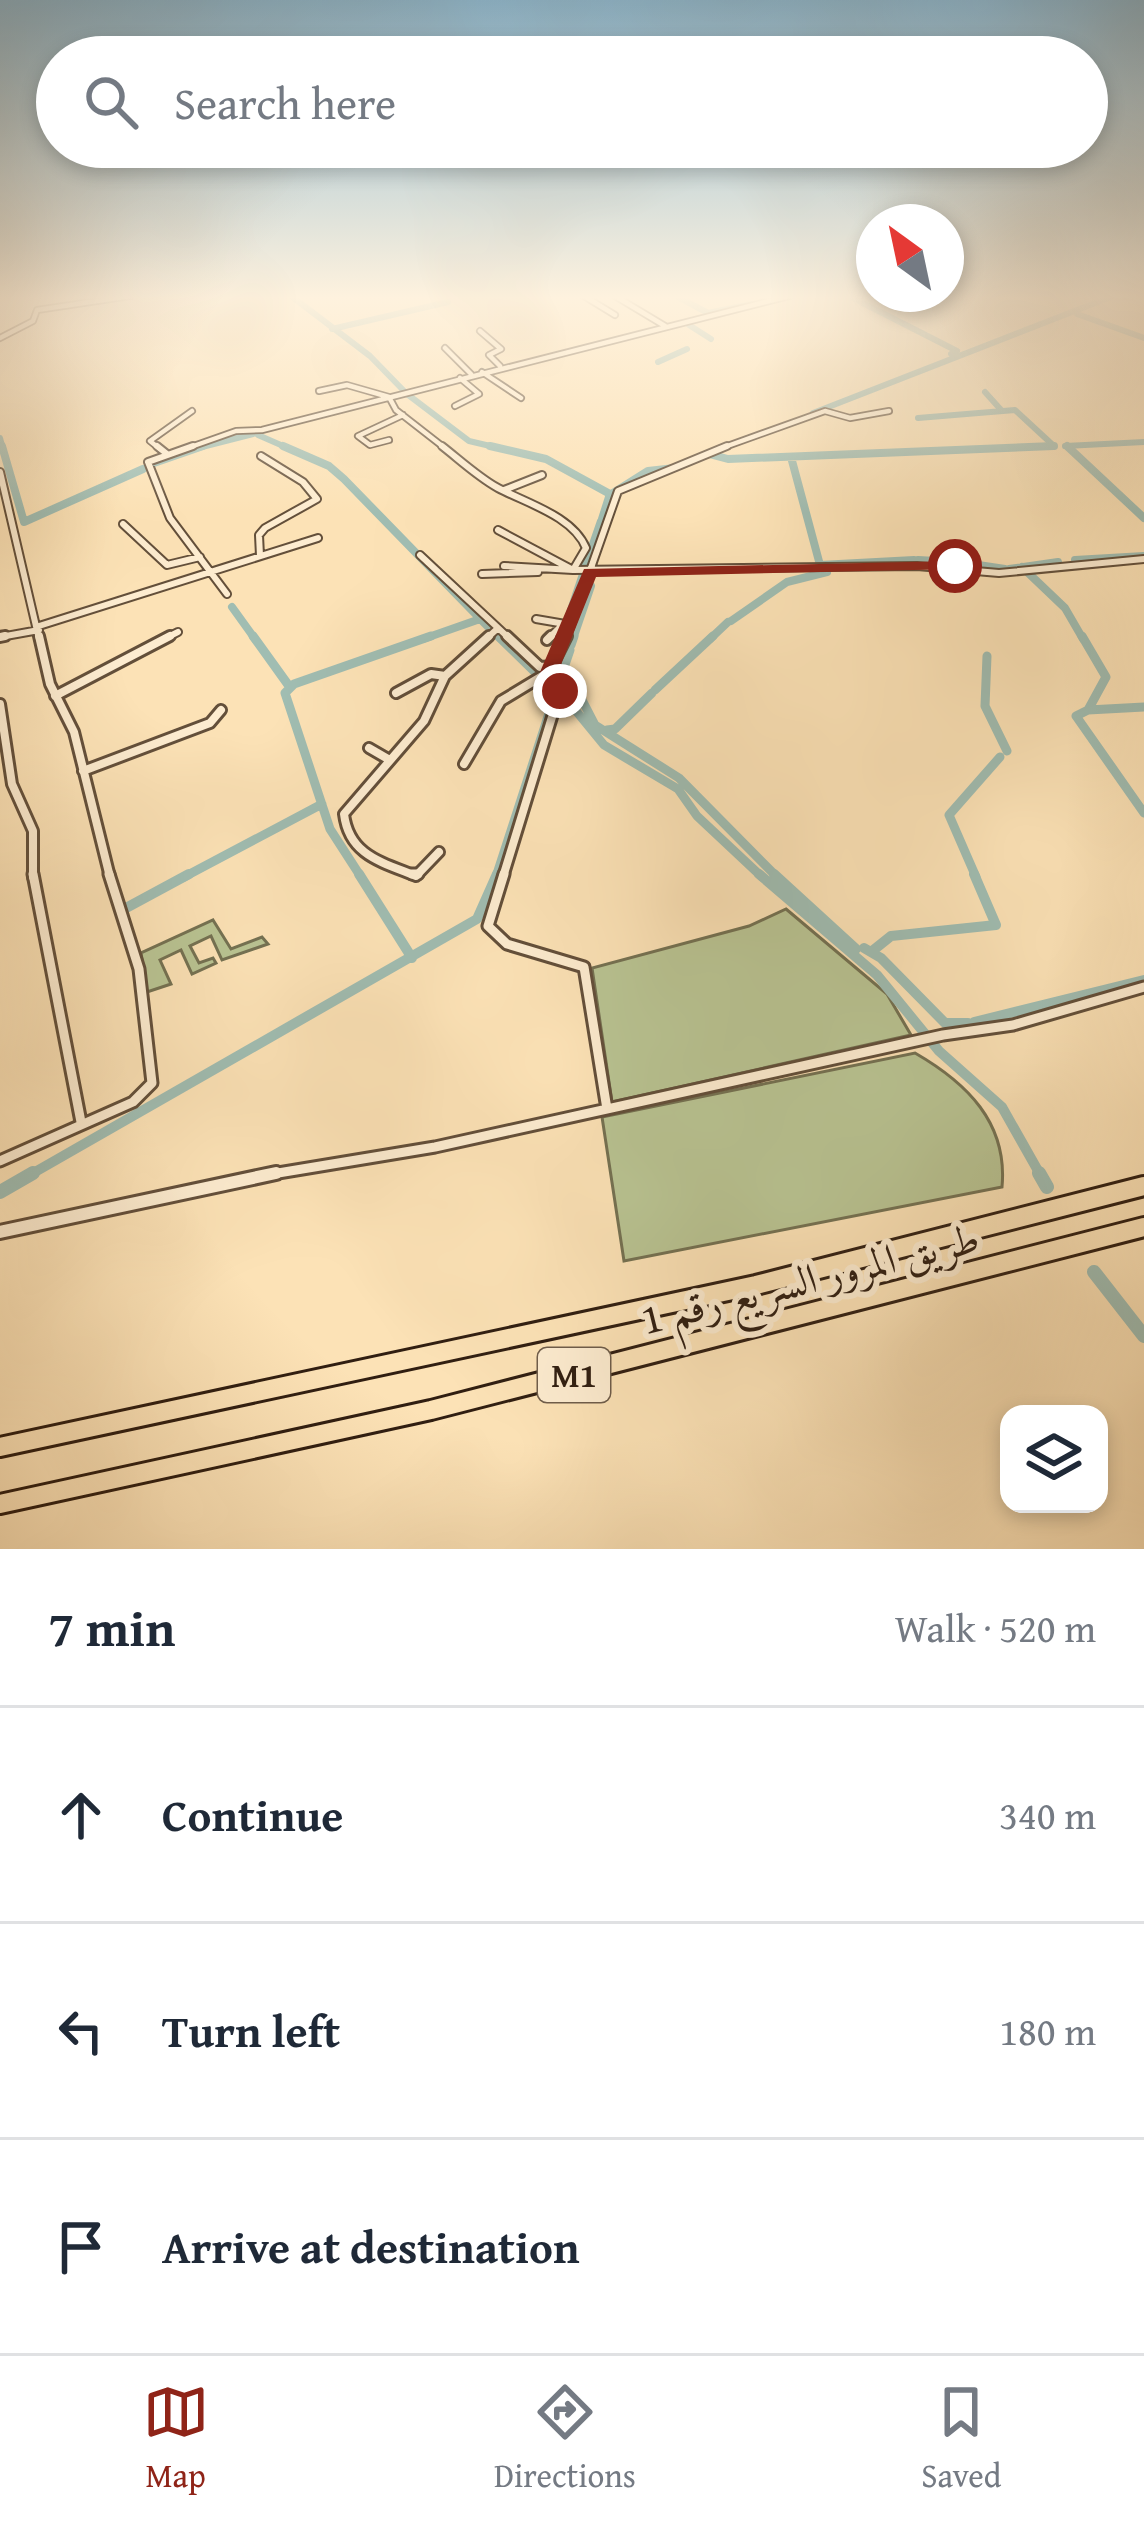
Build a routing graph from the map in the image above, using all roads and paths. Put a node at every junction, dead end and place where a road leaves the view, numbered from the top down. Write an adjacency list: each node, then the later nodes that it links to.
1 (466, 368): 4 (street)
2 (496, 368): 3 (street)
3 (481, 372): 4 (street); 8 (street)
4 (471, 374): 5 (street)
5 (459, 377): 7 (street); 9 (street)
6 (319, 391): 7 (street)
7 (389, 397): 12 (street); 14 (street)
8 (521, 398)
9 (455, 406)
10 (192, 411): 14 (street)
11 (889, 411): 30 (street)
12 (403, 415): 13 (street); 18 (street)
13 (389, 440)
14 (168, 454): 24 (street)
15 (261, 456): 23 (street)
16 (0, 472): 35 (street)
17 (542, 475): 18 (street)
18 (502, 491): 28 (street)
19 (123, 524): 24 (street)
20 (498, 530): 28 (street)
21 (318, 538): 23 (street)
22 (420, 555): 36 (street)
23 (260, 556): 29 (street)
24 (200, 557): 29 (street)
25 (1144, 559): 30 (street)
26 (504, 566): 27 (street)
27 (557, 569): 28 (street); 31 (street)
28 (573, 570): 30 (street)
29 (210, 571): 32 (street); 35 (street)
30 (590, 573): 34 (street)
31 (482, 574)
32 (226, 594)
33 (536, 619): 34 (street)
34 (566, 625): 39 (street); 40 (street)
35 (39, 628): 38 (street); 43 (street)
36 (497, 628): 40 (street); 41 (street)
37 (178, 632): 43 (street)
38 (0, 637)
39 (547, 640)
40 (553, 669): 48 (street); 52 (street)
41 (445, 676): 42 (street); 47 (street)
42 (396, 693)
43 (55, 696): 49 (street)
44 (0, 704): 53 (street)
45 (221, 710): 49 (street)
46 (369, 748): 47 (street)
47 (388, 759): 50 (street)
48 (464, 764)
49 (83, 771): 53 (street)
50 (440, 851)
51 (1144, 987): 52 (street)
52 (607, 1109): 57 (street)
53 (81, 1122): 54 (street)
54 (0, 1161)
55 (1144, 1186): 58 (highway, طريق المرور السريع رقم 1 / M1)
56 (1144, 1227): 59 (highway, طريق المرور السريع رقم 1 / M1)
57 (0, 1232)
58 (0, 1447)
59 (0, 1504)

